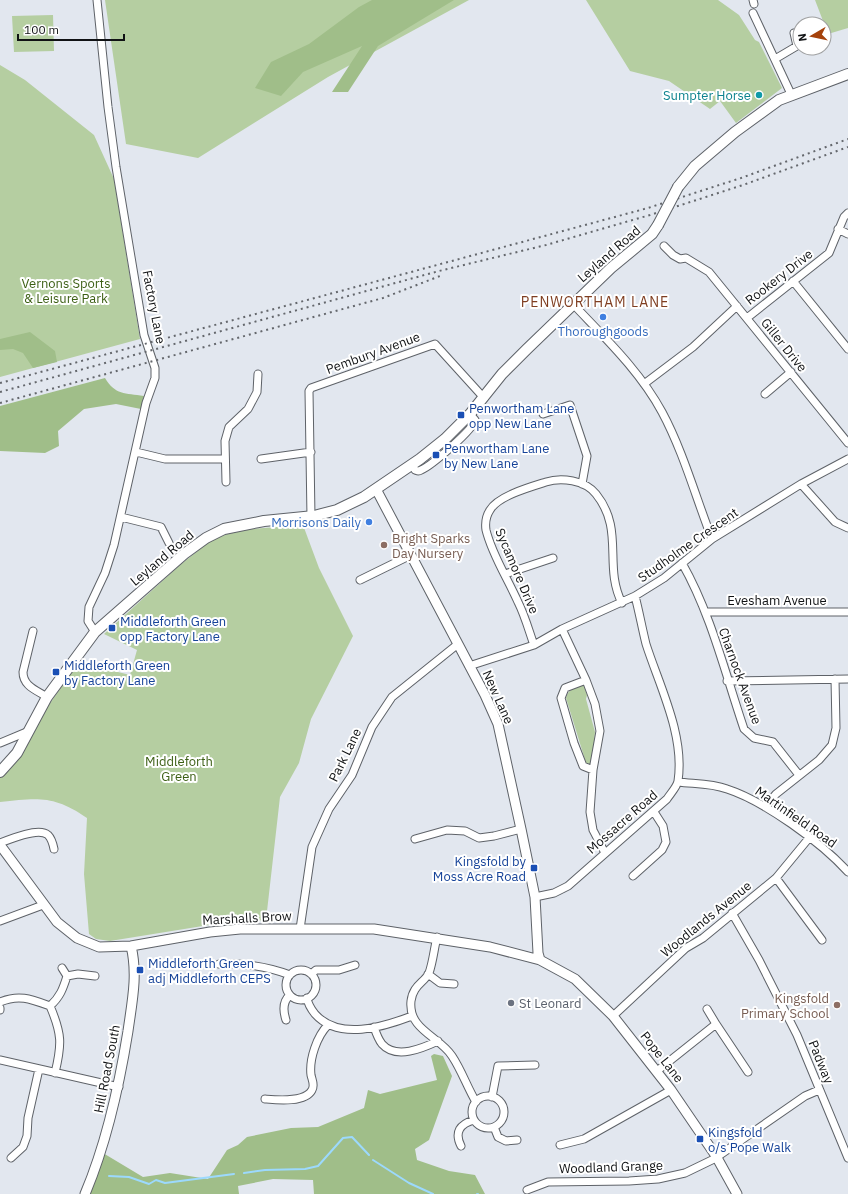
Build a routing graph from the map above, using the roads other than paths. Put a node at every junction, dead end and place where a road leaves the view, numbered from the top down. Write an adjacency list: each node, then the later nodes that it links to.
1 (97, 0): 23 (street, Factory Lane)
2 (753, 13): 4 (street)
3 (792, 49): 4 (street)
4 (775, 59): 6 (street)
5 (848, 74): 6 (main road, Leyland Road)
6 (791, 94): 12 (main road, Leyland Road, bridge)
7 (848, 213): 8 (street, Rookery Drive)
8 (838, 229): 9 (street); 11 (street, Rookery Drive)
9 (848, 234)
10 (664, 246): 13 (street, Giller Drive)
11 (793, 281): 14 (street, Rookery Drive); 15 (street)
12 (573, 304): 18 (street); 20 (main road, Leyland Road)
13 (737, 306): 14 (street, Giller Drive); 18 (street)
14 (747, 318): 16 (street, Giller Drive)
15 (848, 349)
16 (791, 372): 19 (street); 22 (street, Giller Drive)
17 (258, 374): 25 (street)
18 (644, 384): 35 (street)
19 (765, 394)
20 (484, 398): 24 (street, Pembury Avenue); 31 (main road, Leyland Road)
21 (543, 414): 29 (street)
22 (848, 443)
23 (136, 452): 25 (street); 32 (street, Factory Lane)
24 (311, 452): 26 (street); 33 (street, Pembury Avenue)
25 (225, 459): 28 (street)
26 (261, 459)
27 (848, 459): 30 (street, Studholme Crescent)
28 (226, 482)
29 (582, 484): 40 (street, Sycamore Drive); 43 (street, Sycamore Drive)
30 (802, 484): 34 (street); 35 (street, Studholme Crescent)
31 (376, 489): 33 (main road, Leyland Road); 37 (street, New Lane)
32 (121, 517): 36 (street); 48 (street, Factory Lane)
33 (311, 517): 48 (main road, Leyland Road)
34 (848, 528)
35 (712, 539): 39 (street, Studholme Crescent)
36 (169, 543)
37 (411, 555): 41 (street); 49 (street, New Lane)
38 (553, 558): 40 (street)
39 (682, 563): 42 (street, Studholme Crescent); 44 (street, Charnock Avenue)
40 (505, 574): 50 (street, Sycamore Drive)
41 (360, 580)
42 (635, 596): 43 (street, Studholme Crescent); 62 (street)
43 (622, 603): 46 (street, Studholme Crescent)
44 (705, 612): 45 (street, Evesham Avenue); 55 (street, Charnock Avenue)
45 (848, 612)
46 (562, 629): 50 (street, Studholme Crescent); 54 (street)
47 (33, 631): 56 (street)
48 (95, 632): 56 (main road, Leyland Road)
49 (458, 644): 51 (street, New Lane); 78 (street, Park Lane)
50 (534, 645): 51 (street, Studholme Crescent)
51 (469, 666): 65 (street, New Lane)
52 (835, 679): 53 (street); 55 (street); 61 (street)
53 (848, 679)
54 (586, 680): 59 (street); 59 (street)
55 (727, 680): 61 (street, Charnock Avenue)
56 (47, 697): 57 (main road, Leyland Road)
57 (29, 731): 58 (street); 60 (main road, Leyland Road)
58 (0, 743)
59 (593, 770): 70 (street)
60 (0, 772)
61 (799, 775): 63 (street)
62 (678, 782): 63 (street, Martinfield Road); 64 (street, Mossacre Road)
63 (765, 807): 66 (street, Martinfield Road)
64 (654, 812): 70 (street, Mossacre Road); 72 (street)
65 (521, 829): 67 (street); 74 (street, New Lane)
66 (809, 838): 71 (street, Martinfield Road); 73 (street, Woodlands Avenue)
67 (415, 839)
68 (0, 844): 69 (street); 75 (street, Marshalls Brow)
69 (54, 849)
70 (605, 853): 74 (street, Mossacre Road)
71 (848, 872)
72 (633, 876)
73 (776, 878): 76 (street, Woodlands Avenue); 80 (street)
74 (535, 897): 82 (street, New Lane)
75 (43, 905): 77 (street); 81 (street, Marshalls Brow)
76 (732, 913): 98 (street, Woodlands Avenue); 112 (street, Padway)
77 (0, 921)
78 (300, 929): 79 (street, Marshalls Brow); 81 (street, Marshalls Brow)
79 (437, 937): 82 (street, Marshalls Brow); 87 (street)
80 (822, 940)
81 (131, 946): 110 (street, Hill Road South)
82 (540, 960): 98 (street, Pope Lane)
83 (219, 964): 88 (street)
84 (355, 965): 86 (street)
85 (62, 968): 89 (street)
86 (311, 974): 88 (street); 93 (street)
87 (428, 974): 91 (street); 97 (street)
88 (290, 975): 92 (street)
89 (67, 976): 90 (street); 95 (street)
90 (95, 976)
91 (454, 984)
92 (290, 995): 93 (street); 99 (street)
93 (308, 998): 101 (street)
94 (0, 1002): 95 (street)
95 (50, 1006): 109 (street)
96 (707, 1008): 100 (street)
97 (412, 1016): 102 (street); 103 (street)
98 (613, 1016): 107 (street, Pope Lane)
99 (286, 1020)
100 (716, 1024): 107 (street); 108 (street)
101 (328, 1026): 102 (street); 114 (street)
102 (374, 1027): 103 (street)
103 (438, 1041): 115 (street)
104 (0, 1060): 106 (street)
105 (535, 1065): 113 (street)
106 (38, 1069): 109 (street); 122 (street)
107 (657, 1071): 111 (street, Pope Lane)
108 (748, 1072)
109 (55, 1073): 110 (street)
110 (119, 1087): 125 (street, Hill Road South)
111 (671, 1090): 119 (street); 121 (street, Pope Lane)
112 (819, 1090): 121 (street, Woodland Grange); 123 (street, Padway)
113 (492, 1097): 115 (street); 117 (street)
114 (265, 1099)
115 (476, 1102): 116 (street)
116 (474, 1120): 117 (street); 120 (street)
117 (494, 1127): 118 (street)
118 (517, 1140)
119 (560, 1145)
120 (462, 1146)
121 (716, 1156): 124 (street, Woodland Grange); 126 (street, Pope Lane)
122 (11, 1158)
123 (848, 1158)
124 (527, 1190)
125 (85, 1194)
126 (738, 1194)

